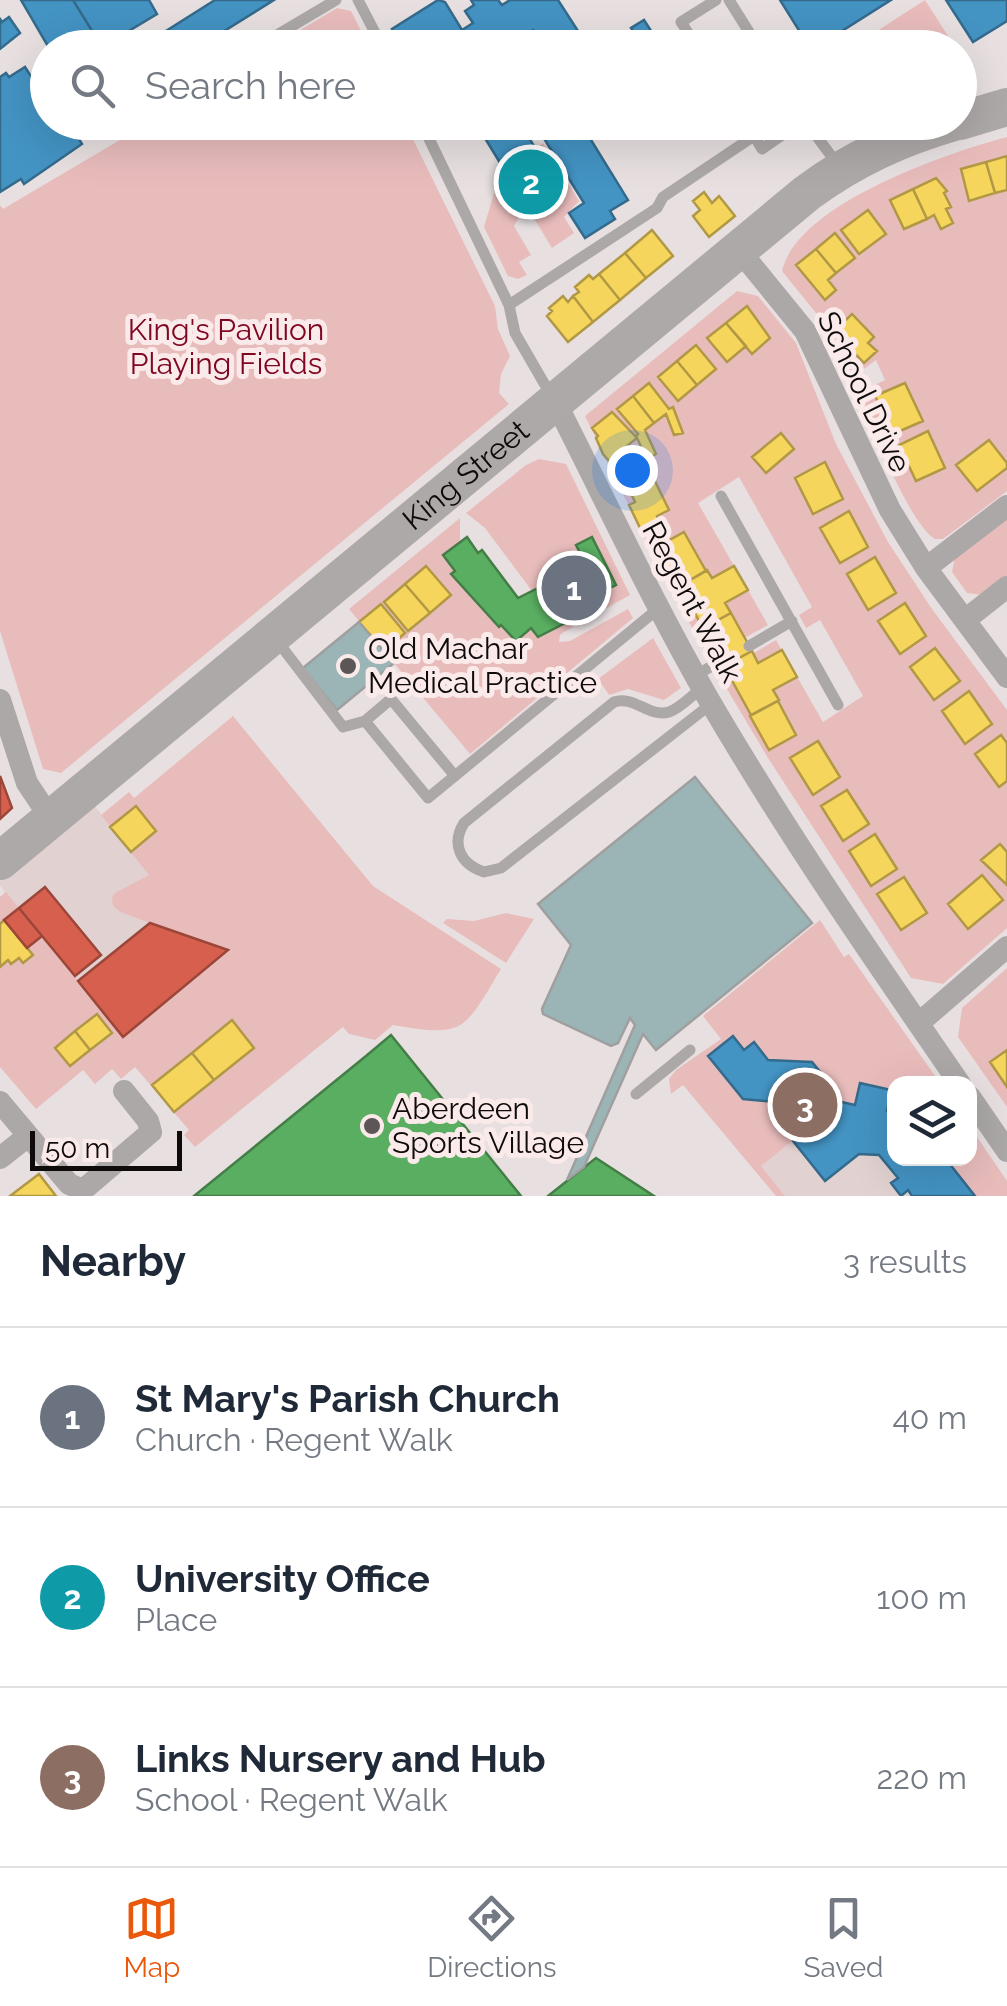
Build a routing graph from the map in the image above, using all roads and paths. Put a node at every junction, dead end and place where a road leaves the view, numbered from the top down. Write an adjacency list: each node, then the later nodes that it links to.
1 (336, 0): 5 (lane)
2 (358, 0): 6 (lane)
3 (716, 0): 7 (lane)
4 (729, 0): 8 (lane)
5 (285, 30)
6 (374, 30)
7 (687, 30)
8 (748, 30)
9 (1007, 107): 10 (main road, King Street)
10 (977, 116)
11 (429, 140): 17 (lane, Regent Walk)
12 (748, 140): 17 (lane)
13 (818, 140): 15 (lane)
14 (898, 140): 15 (main road, King Street)
15 (841, 169): 16 (main road, King Street)
16 (739, 250): 18 (main road, King Street); 21 (street, School Drive)
17 (509, 305): 18 (lane, Regent Walk)
18 (555, 401): 23 (street, Regent Walk); 26 (main road, King Street)
19 (720, 496): 25 (lane)
20 (1007, 506): 21 (street)
21 (926, 568): 24 (street, School Drive)
22 (1007, 587): 24 (street)
23 (659, 608): 30 (street, Regent Walk); 34 (lane)
24 (965, 620): 29 (street, School Drive)
25 (792, 622): 27 (lane); 32 (lane)
26 (272, 635): 33 (lane); 35 (main road, King Street)
27 (748, 646)
28 (722, 661): 30 (lane)
29 (1007, 677)
30 (703, 689): 30 (lane); 38 (street, Regent Walk)
31 (0, 700): 35 (street)
32 (838, 705)
33 (364, 721): 34 (lane); 34 (lane)
34 (455, 776)
35 (51, 820): 36 (main road, King Street)
36 (0, 862)
37 (1007, 947): 38 (street)
38 (918, 1023): 40 (street, Regent Walk)
39 (690, 1050): 42 (lane)
40 (954, 1076)
41 (124, 1091): 45 (street)
42 (636, 1094)
43 (0, 1102): 45 (street)
44 (977, 1107): 46 (street)
45 (28, 1136): 47 (street)
46 (1007, 1151)
47 (0, 1158)

